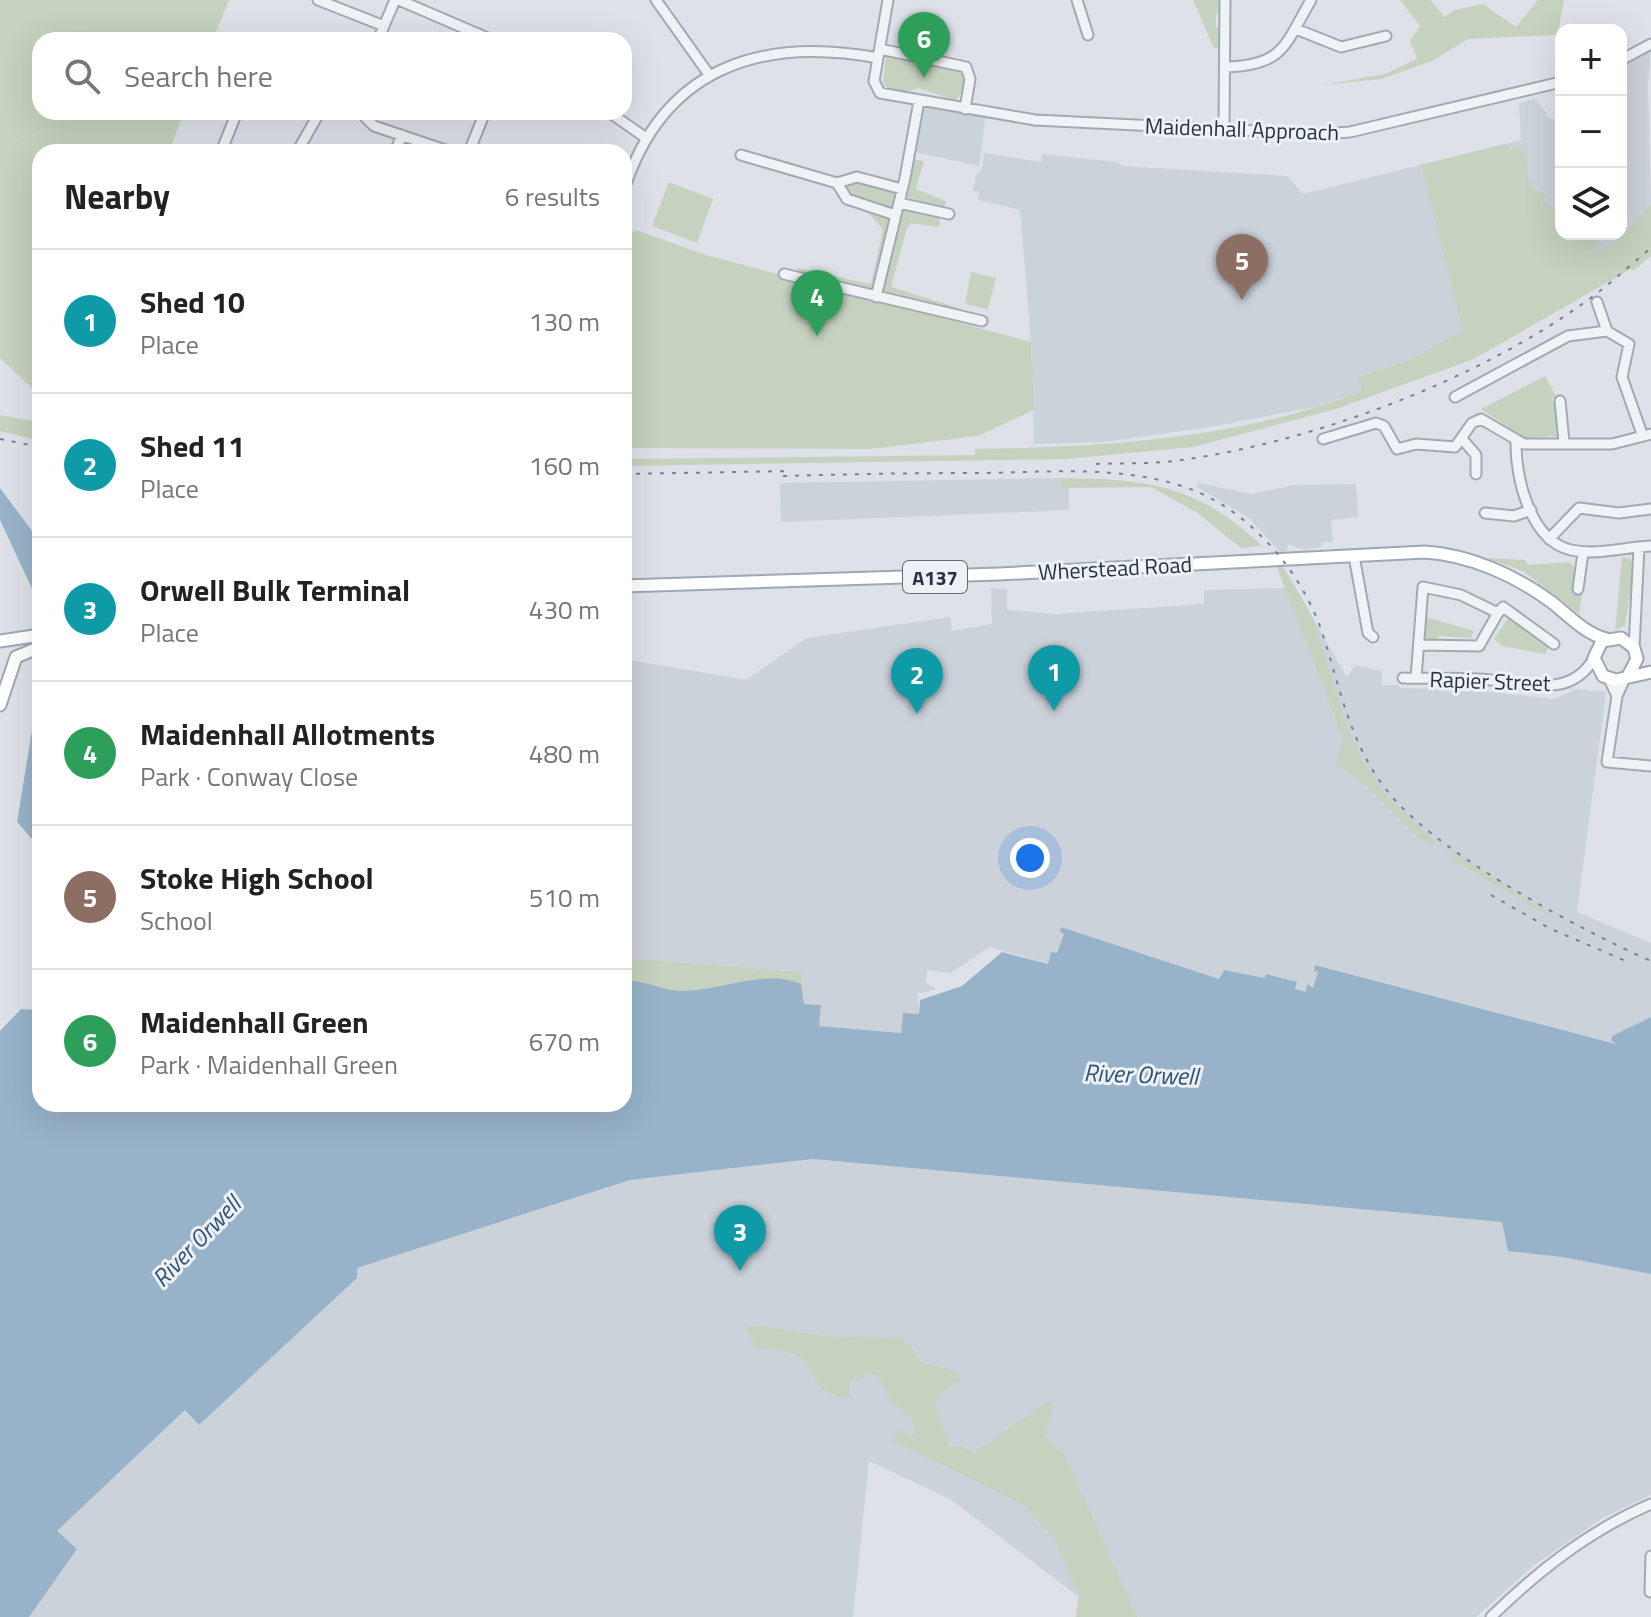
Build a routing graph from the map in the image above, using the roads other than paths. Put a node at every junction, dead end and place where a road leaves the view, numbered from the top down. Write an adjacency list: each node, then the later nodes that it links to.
1 (318, 0): 8 (street)
2 (397, 0): 8 (street); 11 (street)
3 (656, 0): 18 (street)
4 (888, 0): 15 (street)
5 (1077, 0): 12 (street)
6 (1225, 0): 17 (street)
7 (1311, 0): 9 (street)
8 (384, 26): 10 (street)
9 (1296, 29): 13 (street); 17 (street)
10 (381, 32)
11 (473, 32)
12 (1088, 35)
13 (1386, 36)
14 (1651, 44): 16 (street)
15 (879, 54): 18 (street); 20 (street, Maidenhall Approach); 21 (street)
16 (1627, 57)
17 (1227, 67): 27 (street)
18 (710, 76): 29 (street)
19 (1555, 83): 27 (street, Maidenhall Approach)
20 (919, 101): 21 (street, Maidenhall Approach); 38 (street)
21 (965, 109): 27 (street, Maidenhall Approach)
22 (234, 120): 30 (street)
23 (315, 120): 31 (street)
24 (368, 120): 28 (street)
25 (482, 120): 34 (street)
26 (620, 120): 29 (street)
27 (1224, 129)
28 (402, 135): 32 (street); 33 (street)
29 (646, 138): 36 (street)
30 (224, 144)
31 (302, 144)
32 (398, 144)
33 (428, 144)
34 (472, 144)
35 (741, 155): 37 (street)
36 (632, 171)
37 (837, 183): 38 (street); 41 (street)
38 (902, 189): 39 (street)
39 (899, 203): 40 (street); 41 (street)
40 (949, 214)
41 (895, 215): 43 (street)
42 (784, 274): 43 (street)
43 (876, 297): 45 (street)
44 (1597, 302): 46 (street)
45 (982, 321)
46 (1607, 331): 47 (street); 49 (street)
47 (1455, 397)
48 (1560, 401): 53 (street)
49 (1646, 434): 53 (street)
50 (1323, 439): 51 (street)
51 (1463, 440): 52 (street); 54 (street)
52 (1516, 441): 53 (street); 56 (street)
53 (1564, 442)
54 (1476, 474)
55 (1651, 509): 58 (street)
56 (1531, 510): 57 (street); 58 (street)
57 (1485, 513)
58 (1549, 539): 61 (street)
59 (1651, 546): 60 (street)
60 (1639, 547): 61 (street); 66 (street)
61 (1583, 552): 64 (street)
62 (1354, 556): 63 (main road, Wherstead Road / A137); 67 (main road, Wherstead Road / A137); 68 (street)
63 (632, 586)
64 (1578, 589)
65 (1498, 613): 72 (street); 74 (street); 74 (street)
66 (1633, 614): 69 (street); 75 (street)
67 (1584, 630): 69 (main road, Wherstead Road / A137); 76 (main road, Wherstead Road / A137)
68 (1373, 637)
69 (1611, 638): 75 (main road, A137); 76 (main road)
70 (32, 639): 71 (main road)
71 (4, 640): 77 (main road)
72 (1554, 644)
73 (32, 645): 77 (main road)
74 (1421, 645): 83 (street)
75 (1635, 650): 79 (main road, A137); 81 (main road)
76 (1594, 656): 80 (main road, A137); 84 (street, Rapier Street)
77 (15, 659): 78 (main road); 86 (main road)
78 (0, 662)
79 (1651, 670): 81 (main road, A137)
80 (1603, 676): 81 (main road, A137); 84 (street, Rapier Street); 85 (street)
81 (1627, 677): 85 (street)
82 (1403, 678): 83 (street, Rapier Street)
83 (1416, 678): 84 (street, Rapier Street)
84 (1575, 678)
85 (1617, 696): 87 (street)
86 (0, 705)
87 (1651, 766)
88 (1651, 1504): 91 (street)
89 (1651, 1556): 90 (street)
90 (1650, 1592)
91 (1491, 1617)

